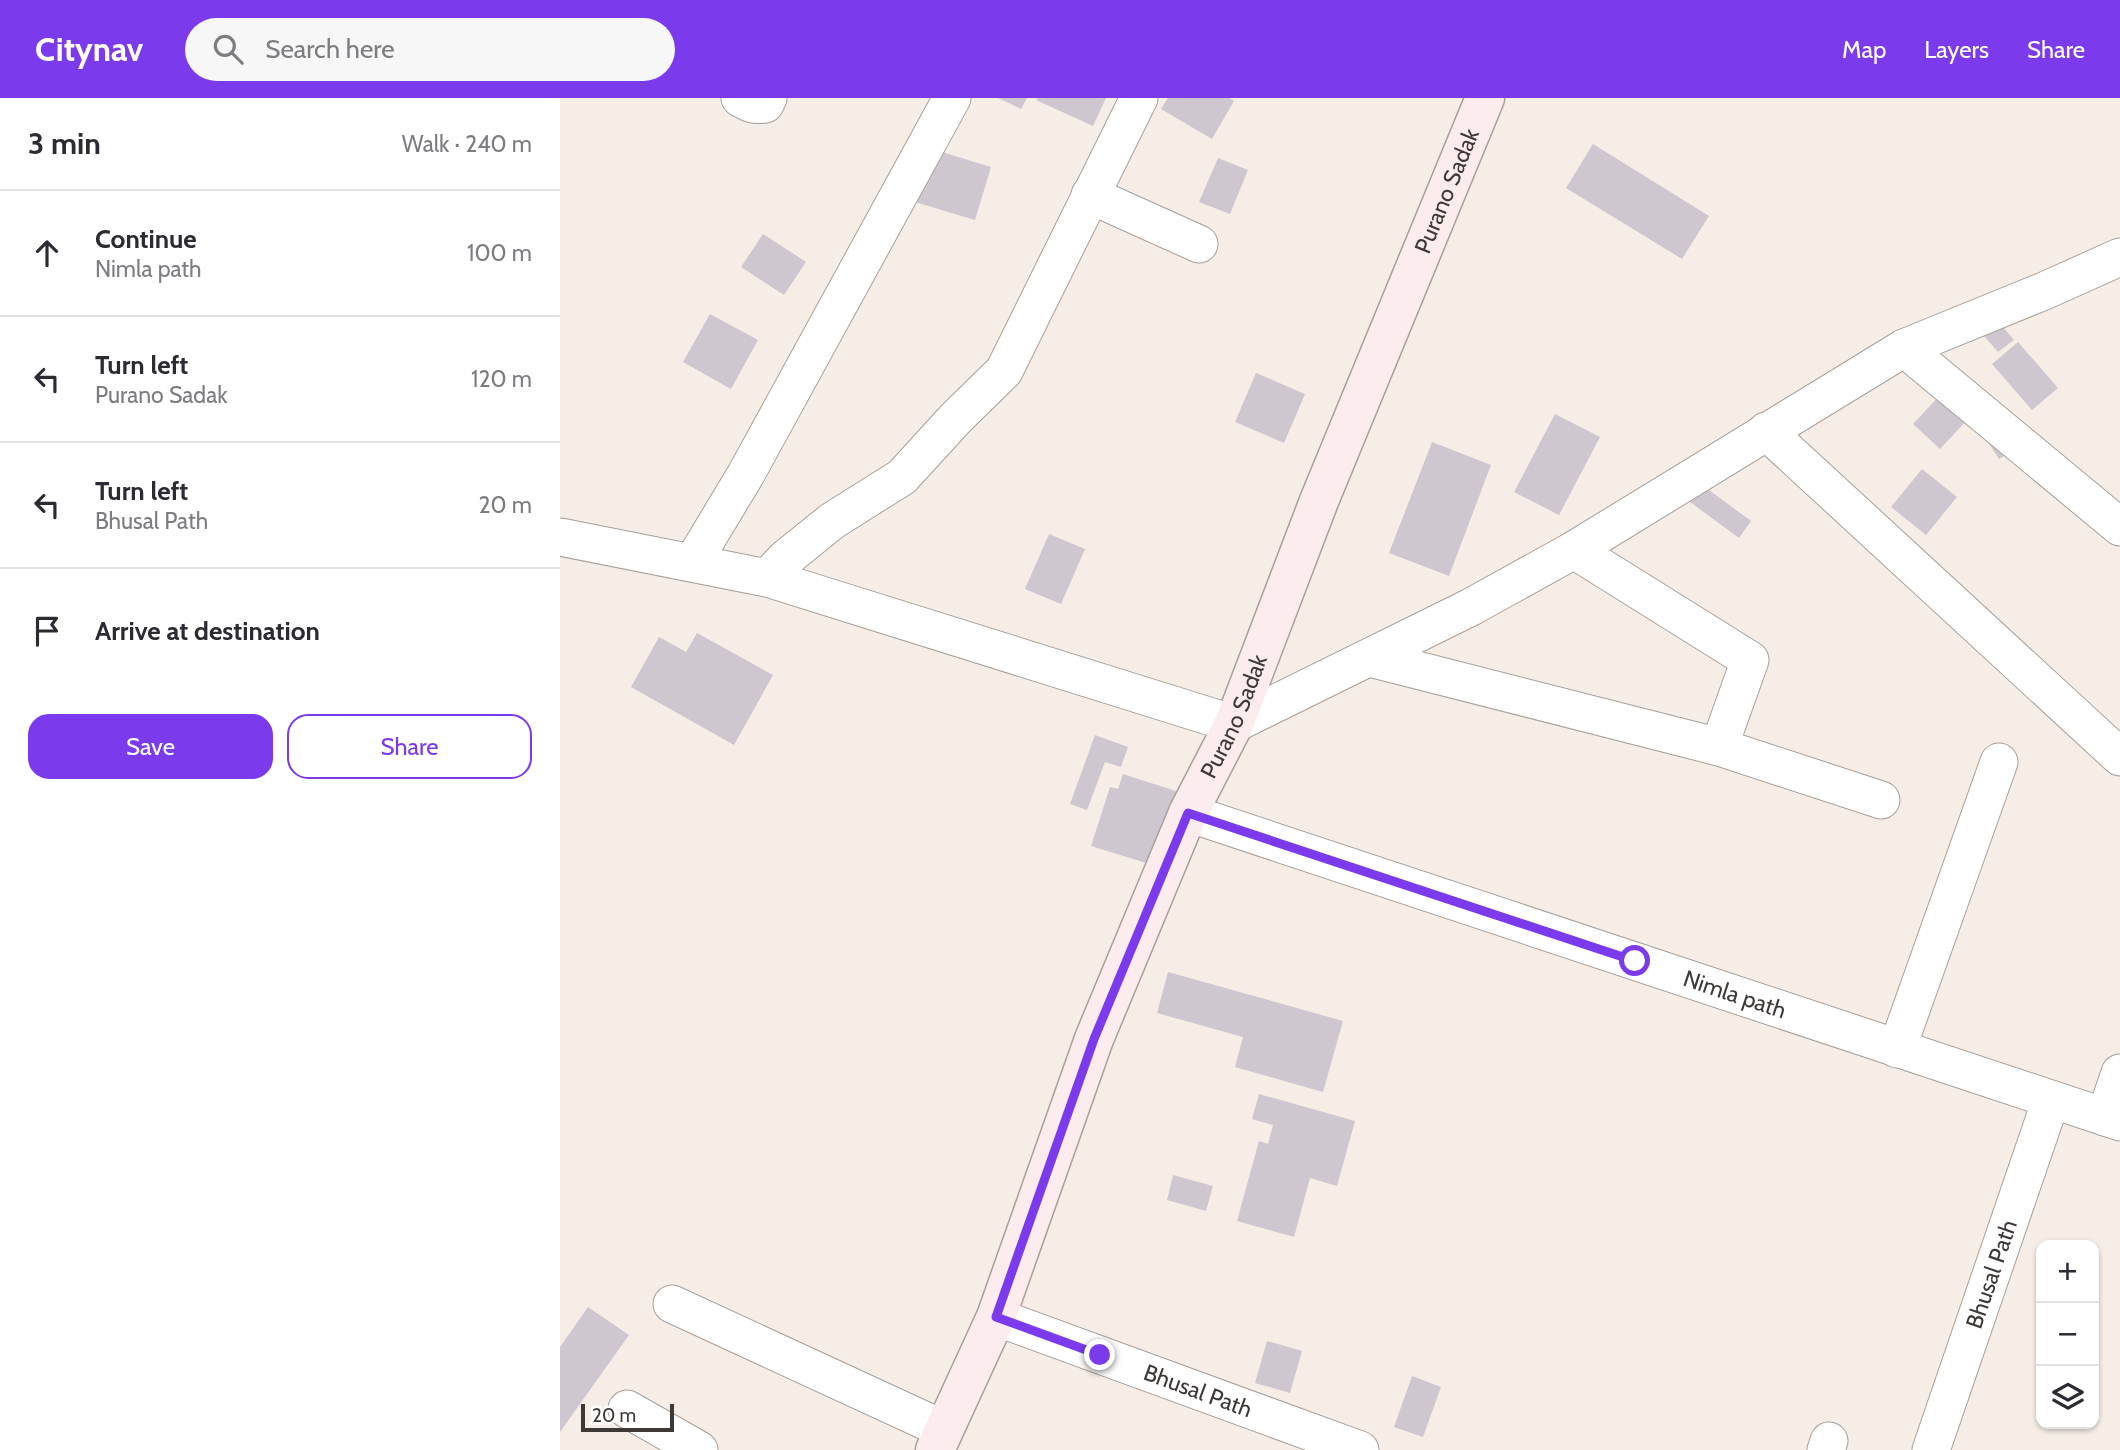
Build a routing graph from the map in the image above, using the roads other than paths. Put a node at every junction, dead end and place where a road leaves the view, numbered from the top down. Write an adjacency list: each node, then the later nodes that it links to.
1 (740, 98): 2 (street)
2 (768, 98)
3 (1139, 98): 6 (street)
4 (1485, 98): 17 (main road, Purano Sadak)
5 (940, 102): 14 (street)
6 (1090, 195): 7 (street); 15 (street)
7 (1199, 244)
8 (2120, 257): 9 (street)
9 (1904, 348): 10 (street); 11 (street)
10 (1766, 431): 13 (street); 19 (street)
11 (2120, 527)
12 (560, 537): 14 (street)
13 (1574, 550): 16 (street); 18 (street)
14 (693, 562): 15 (street)
15 (766, 578): 17 (street)
16 (1370, 658): 17 (street); 18 (street)
17 (1234, 724): 22 (main road, Purano Sadak)
18 (1719, 747): 21 (street)
19 (2120, 757)
20 (1999, 762): 23 (street)
21 (1881, 800)
22 (1188, 813): 23 (street, Nimla path); 28 (main road, Purano Sadak)
23 (1897, 1049): 25 (street, Nimla path)
24 (2120, 1073): 26 (street)
25 (2051, 1100): 26 (street, Nimla path); 33 (street, Bhusal Path)
26 (2112, 1120)
27 (672, 1304): 30 (street)
28 (996, 1317): 30 (main road, Purano Sadak); 32 (street, Bhusal Path)
29 (627, 1409): 31 (street)
30 (939, 1439)
31 (699, 1450)
32 (1360, 1450)
33 (1931, 1450)

